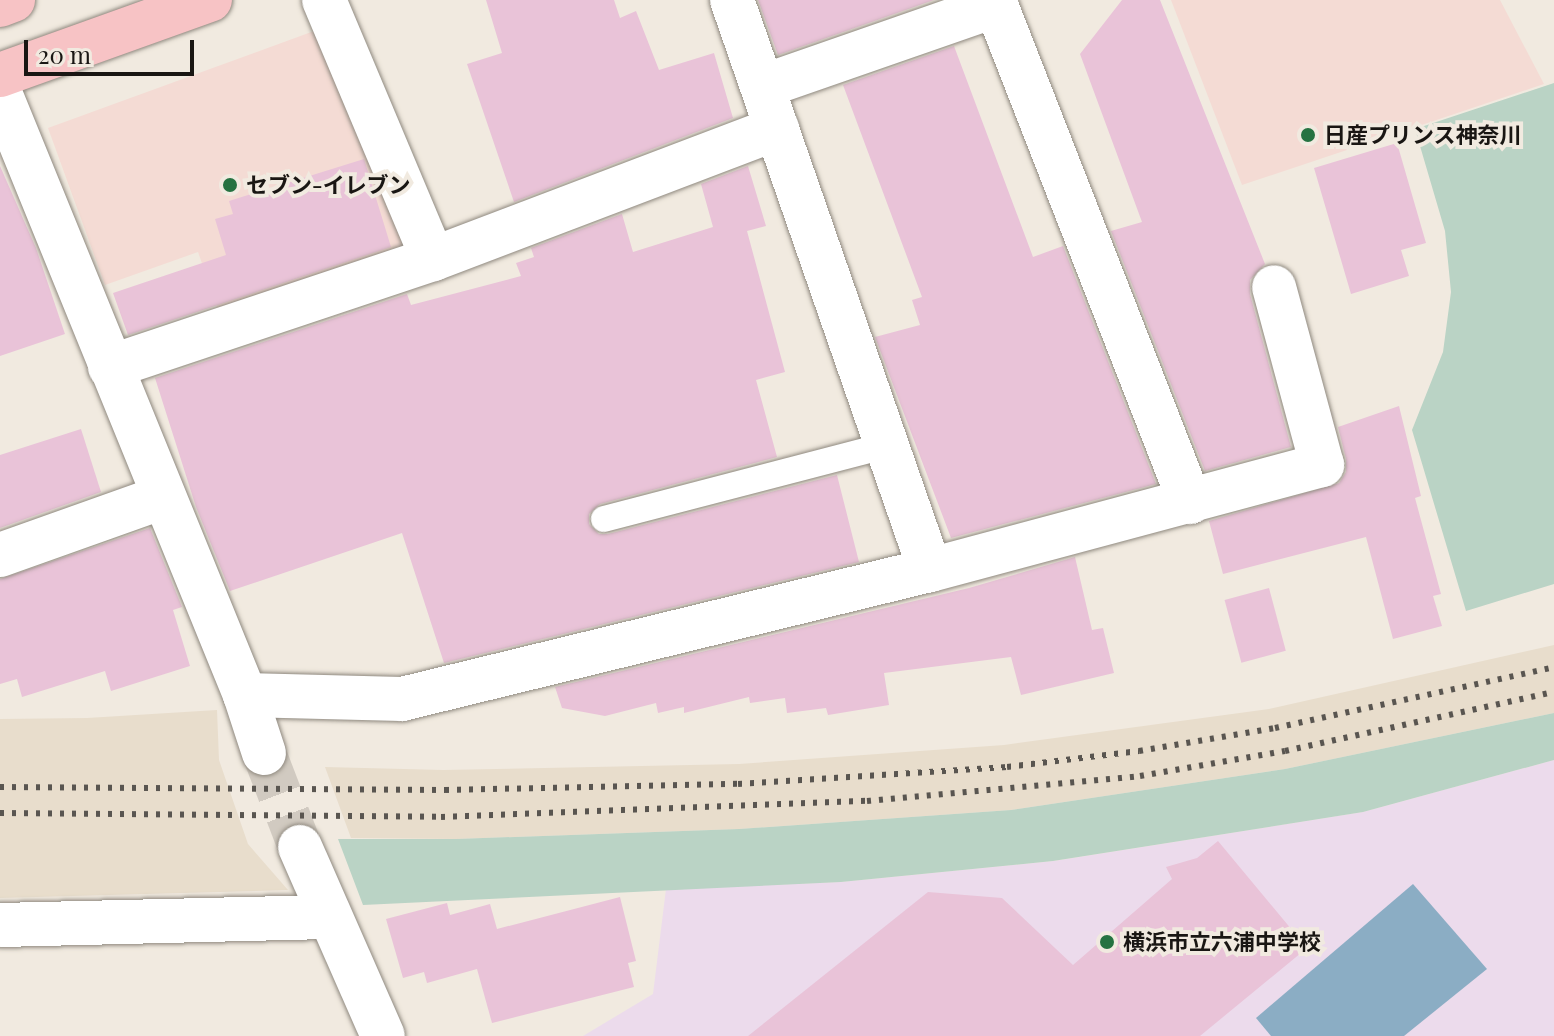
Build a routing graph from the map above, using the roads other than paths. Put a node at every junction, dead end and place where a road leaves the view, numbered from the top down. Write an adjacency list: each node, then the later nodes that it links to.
1 (13, 0): 6 (highway)
2 (210, 0): 7 (highway)
3 (324, 0): 11 (street)
4 (732, 0): 8 (street)
5 (995, 2): 8 (street); 16 (street)
6 (0, 5)
7 (0, 75)
8 (764, 86): 10 (street)
9 (0, 93): 13 (street)
10 (777, 128): 11 (street); 14 (street)
11 (433, 259): 13 (street)
12 (1274, 287): 16 (street)
13 (110, 367): 15 (street)
14 (885, 446): 17 (lane); 19 (street)
15 (163, 497): 18 (street); 20 (street)
16 (1190, 502): 19 (street)
17 (604, 519)
18 (0, 555)
19 (930, 570): 20 (street)
20 (245, 695): 21 (street)
21 (264, 753)
22 (300, 847): 23 (street)
23 (329, 917): 24 (street); 25 (street)
24 (0, 925)
25 (383, 1036)

